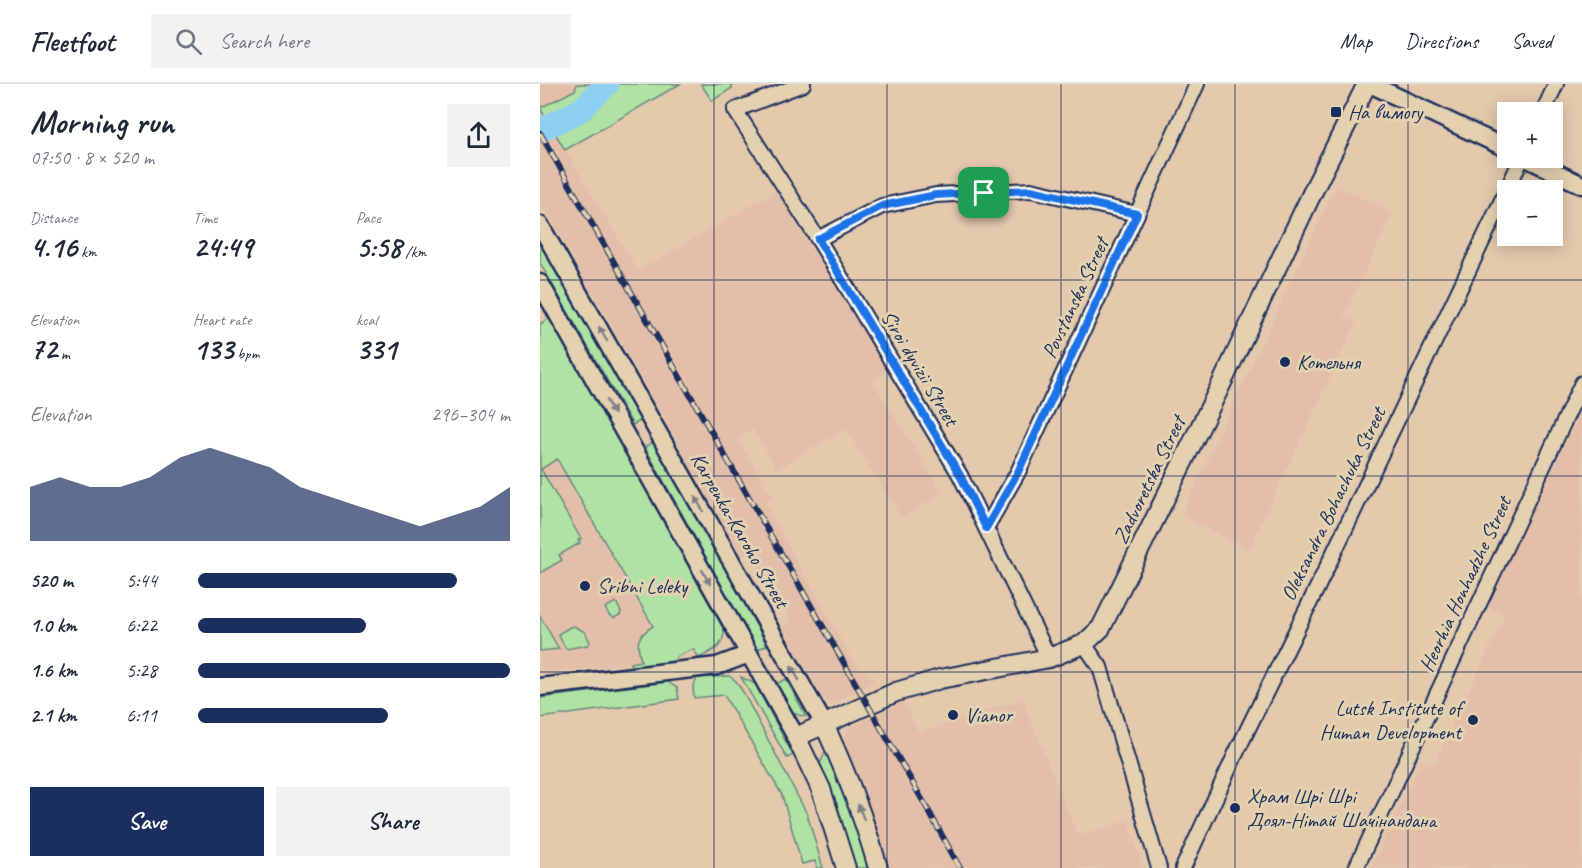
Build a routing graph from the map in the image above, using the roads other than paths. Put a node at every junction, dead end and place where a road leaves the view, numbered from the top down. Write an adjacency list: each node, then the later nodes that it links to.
1 (803, 84): 12 (street, Siroi dyvizii Street)
2 (1197, 84): 10 (street, Povstanska Street)
3 (1368, 84): 6 (street); 18 (main road, Zadvoretska Street)
4 (1556, 84): 5 (street)
5 (1548, 102)
6 (1497, 144)
7 (1519, 168): 27 (street, Oleksandra Bohachuka Street)
8 (1546, 168): 9 (street)
9 (1582, 184)
10 (1137, 214): 12 (street); 17 (street, Povstanska Street)
11 (540, 225): 15 (street, Karpenka-Karoho Street, one-way to 11)
12 (818, 239): 17 (street, Siroi dyvizii Street)
13 (540, 283): 16 (street, one-way to 16)
14 (1582, 383): 28 (street, Heorhia Honhadzhe Street)
15 (661, 436): 16 (street); 22 (street, Karpenka-Karoho Street, one-way to 15)
16 (630, 441): 19 (street, one-way to 19)
17 (986, 528): 20 (street, Siroi dyvizii Street)
18 (1084, 644): 20 (main road, Zadvoretska Street); 26 (street)
19 (749, 654): 21 (street); 23 (street)
20 (1049, 658): 22 (main road, Zadvoretska Street)
21 (540, 687)
22 (824, 724): 23 (main road, Zadvoretska Street); 25 (main road, Karpenka-Karoho Street, one-way to 22)
23 (796, 737): 24 (main road)
24 (846, 868)
25 (878, 868)
26 (1159, 868)
27 (1183, 868)
28 (1356, 868)

